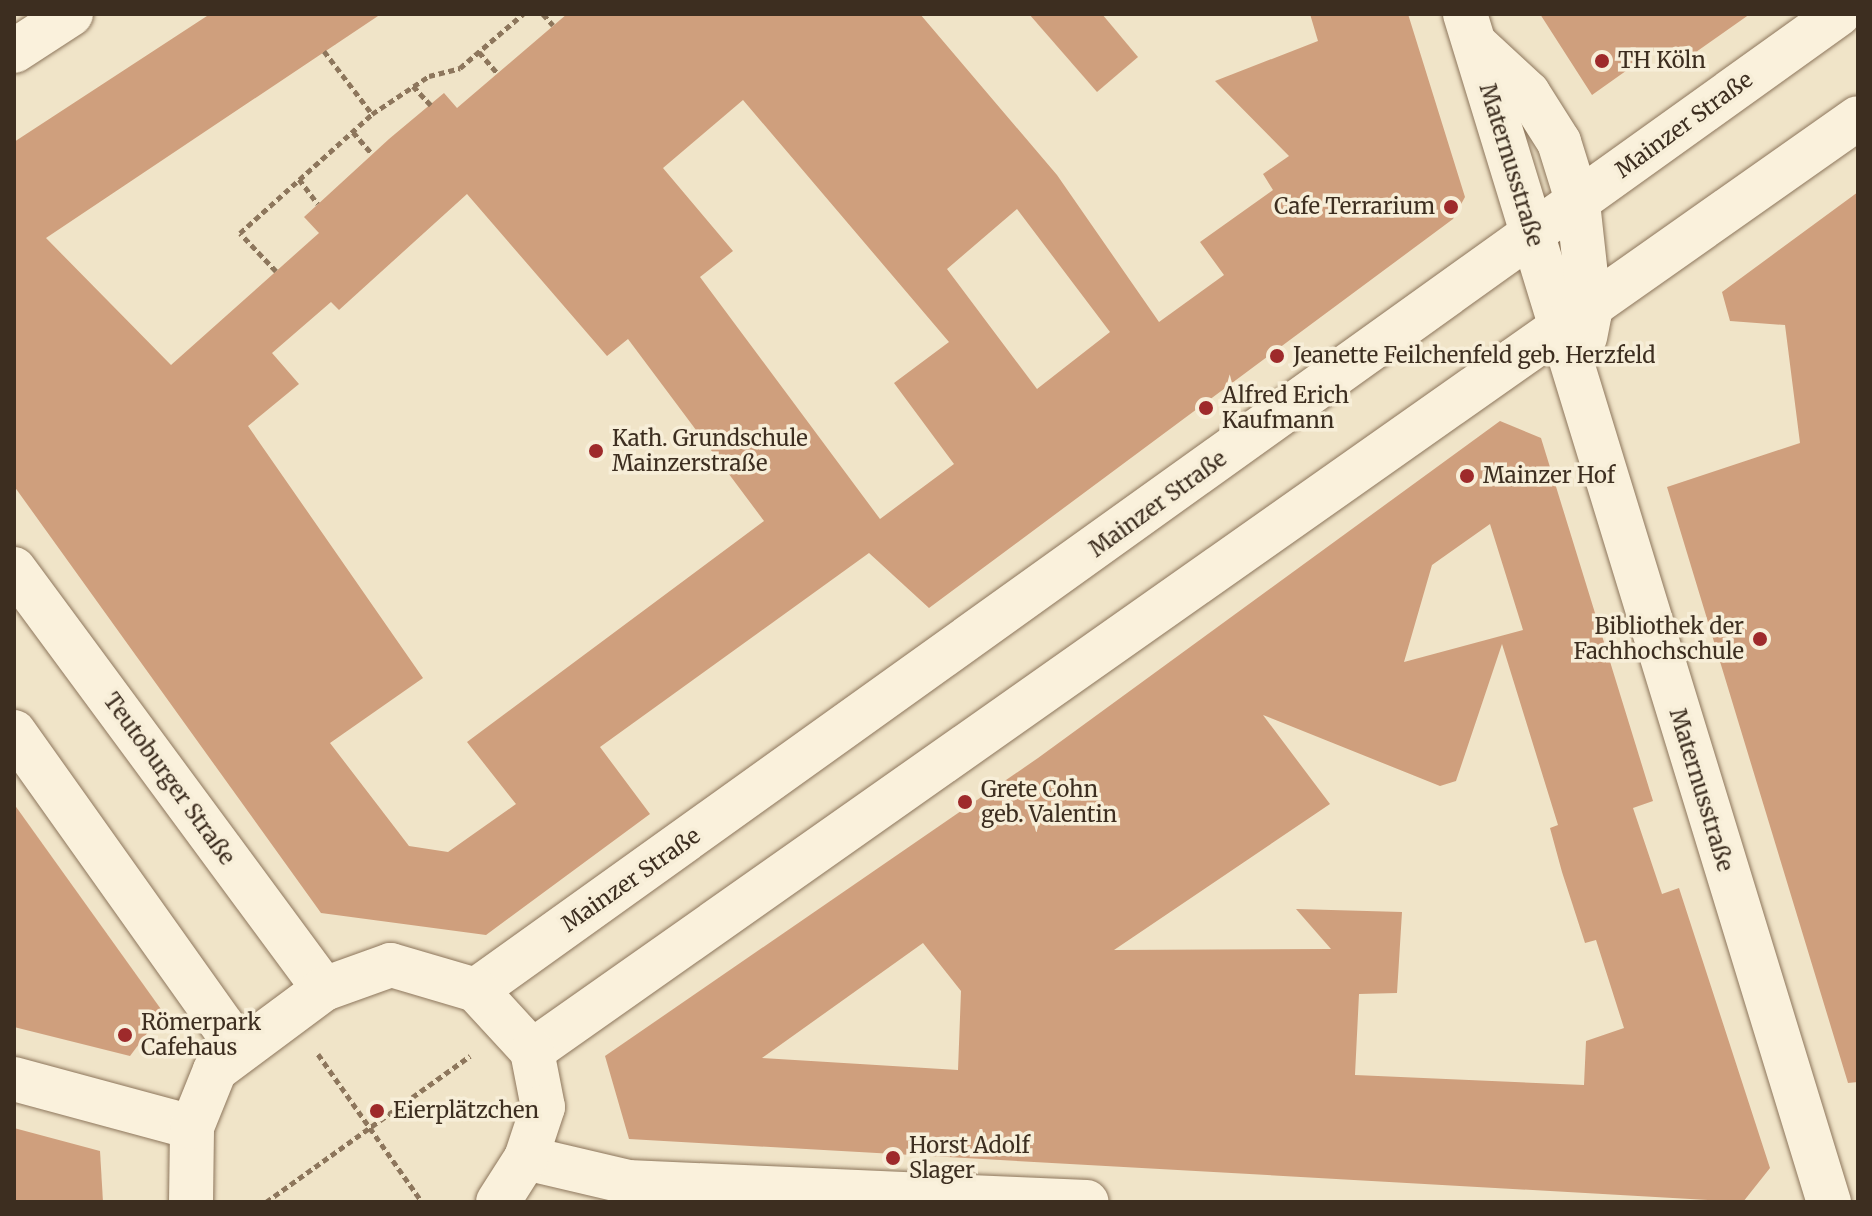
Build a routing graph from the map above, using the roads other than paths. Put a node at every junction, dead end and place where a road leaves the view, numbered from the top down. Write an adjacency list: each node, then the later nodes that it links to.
1 (71, 14): 4 (street)
2 (1839, 14): 6 (street, Mainzer Straße)
3 (1470, 29): 6 (street, Maternusstraße); 7 (street, Maternusstraße)
4 (14, 51)
5 (1858, 118): 8 (street)
6 (1578, 203): 7 (street, Mainzer Straße); 8 (street, Maternusstraße)
7 (1532, 236): 8 (street, Maternusstraße); 12 (street, Mainzer Straße)
8 (1576, 323): 14 (street); 21 (street, Maternusstraße)
9 (14, 569): 11 (street, Teutoburger Straße)
10 (14, 732): 13 (street)
11 (324, 989): 12 (street); 13 (street)
12 (476, 990): 14 (street)
13 (238, 1047): 16 (street)
14 (532, 1051): 17 (street)
15 (14, 1079): 16 (street)
16 (192, 1127): 18 (street)
17 (526, 1158): 19 (street); 20 (street)
18 (191, 1202)
19 (498, 1202)
20 (1087, 1202)
21 (1829, 1202)

